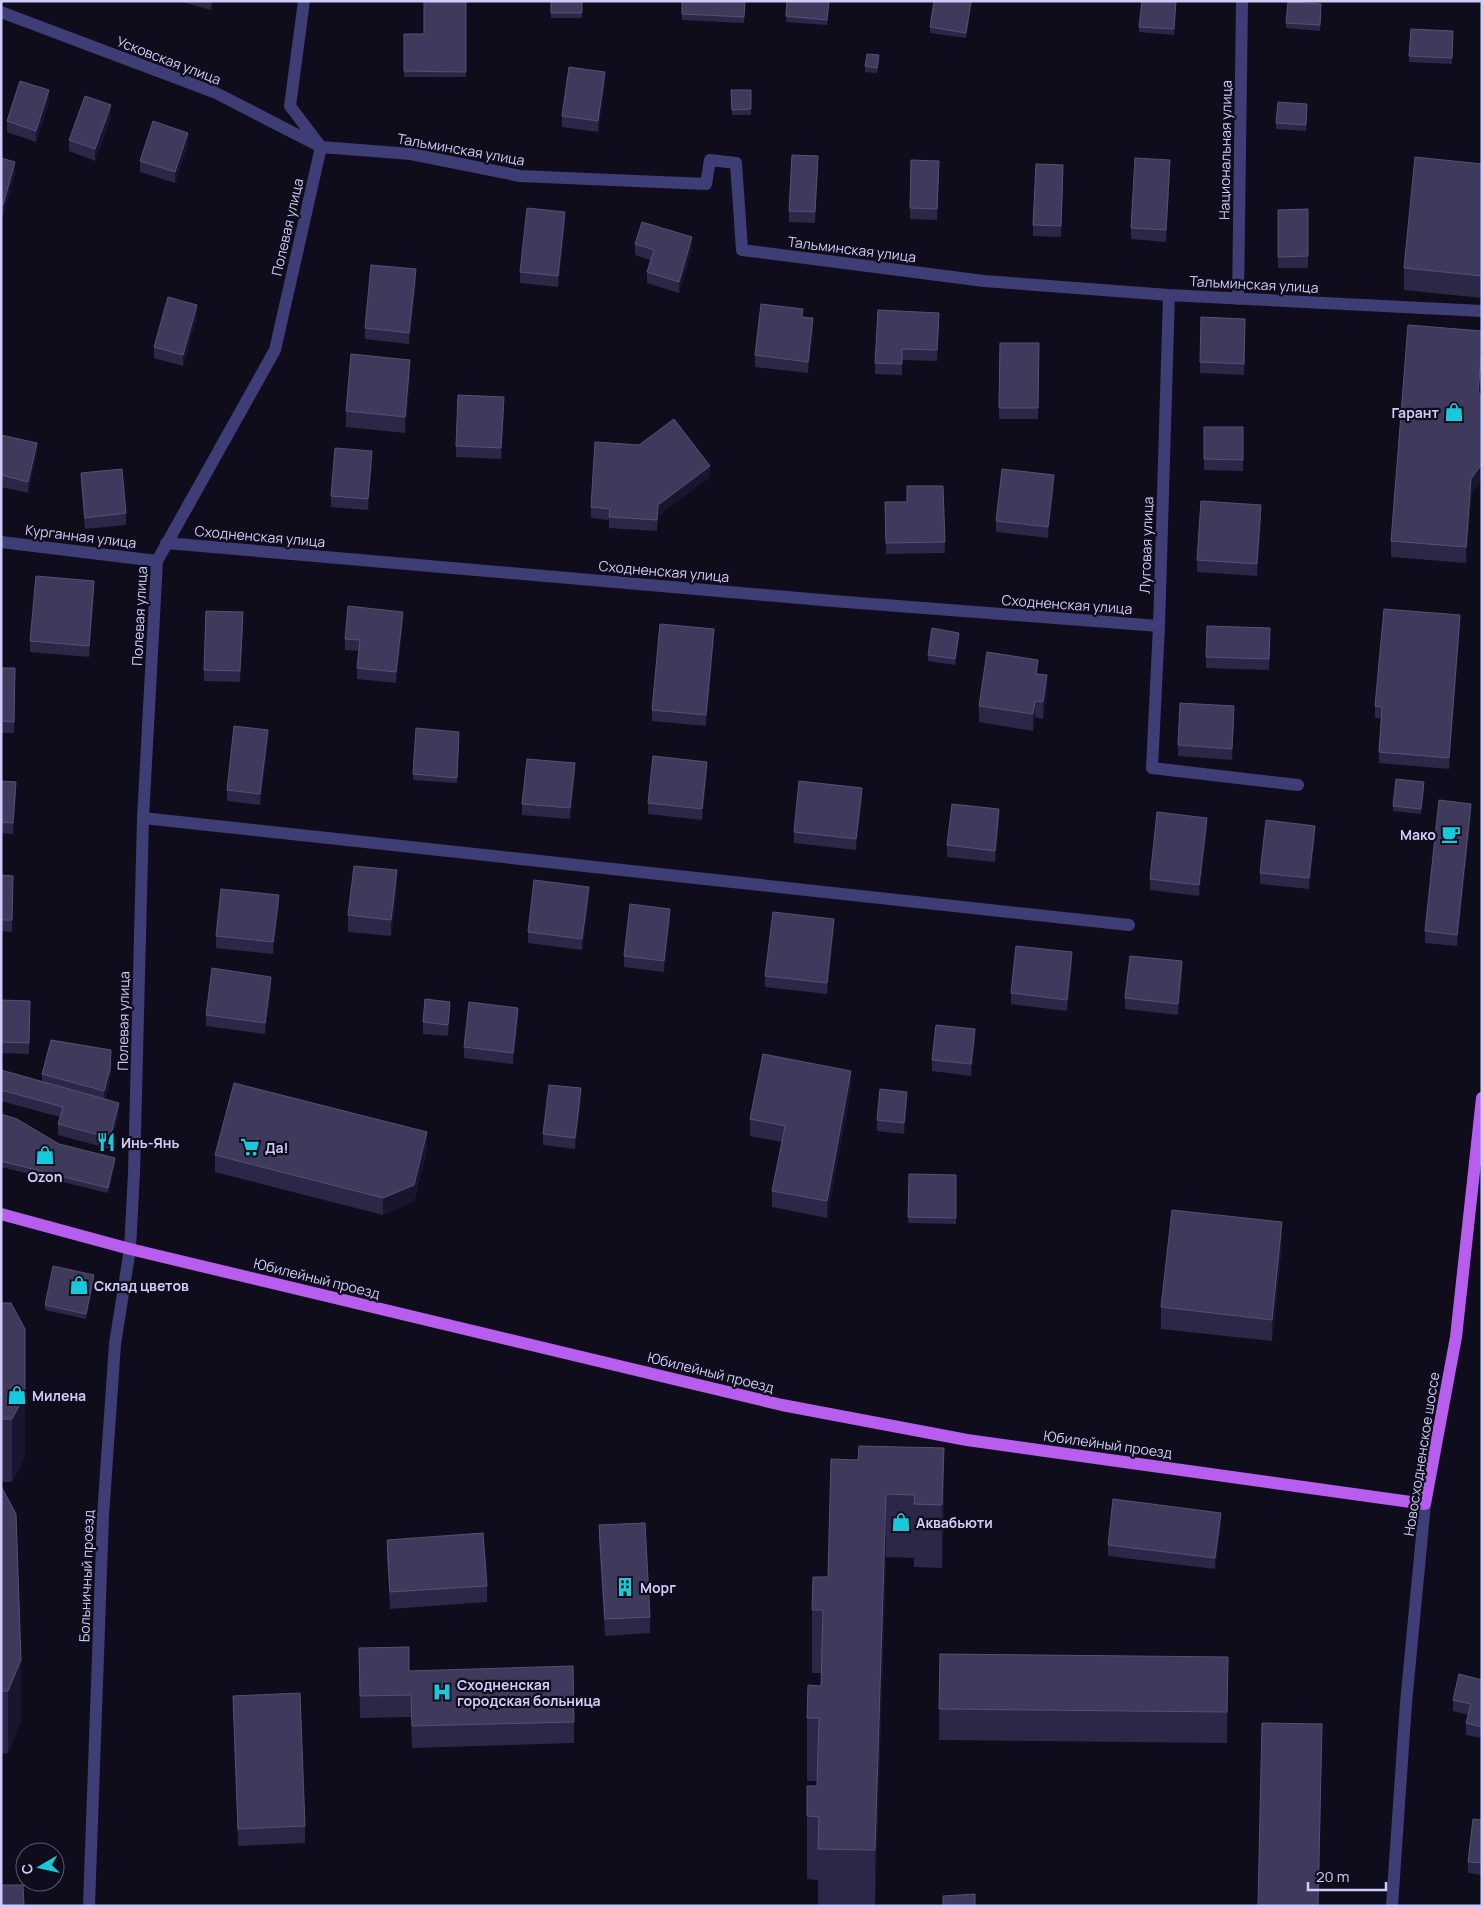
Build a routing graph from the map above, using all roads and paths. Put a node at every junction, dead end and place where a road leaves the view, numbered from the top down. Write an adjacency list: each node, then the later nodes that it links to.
1 (304, 1): 4 (street)
2 (1242, 1): 6 (street, Национальная улица)
3 (1, 12): 4 (street, Усковская улица)
4 (321, 147): 5 (street, Тальминская улица); 9 (street, Полевая улица)
5 (1169, 295): 6 (street, Тальминская улица); 11 (street, Луговая улица)
6 (1238, 299): 7 (street, Тальминская улица)
7 (1482, 311)
8 (1, 542): 10 (street, Курганная улица)
9 (166, 543): 10 (street, Полевая улица); 11 (street, Сходненская улица)
10 (156, 561): 13 (street, Полевая улица)
11 (1159, 626): 12 (street, Луговая улица)
12 (1298, 785)
13 (143, 818): 14 (street); 17 (street, Полевая улица)
14 (1129, 925)
15 (1482, 1098): 18 (main road, Новосходненское шоссе)
16 (1, 1214): 17 (main road, Юбилейный проезд)
17 (130, 1249): 18 (main road, Юбилейный проезд); 19 (street, Больничный проезд)
18 (1425, 1504): 20 (street, Новосходненское шоссе)
19 (89, 1906)
20 (1392, 1906)

